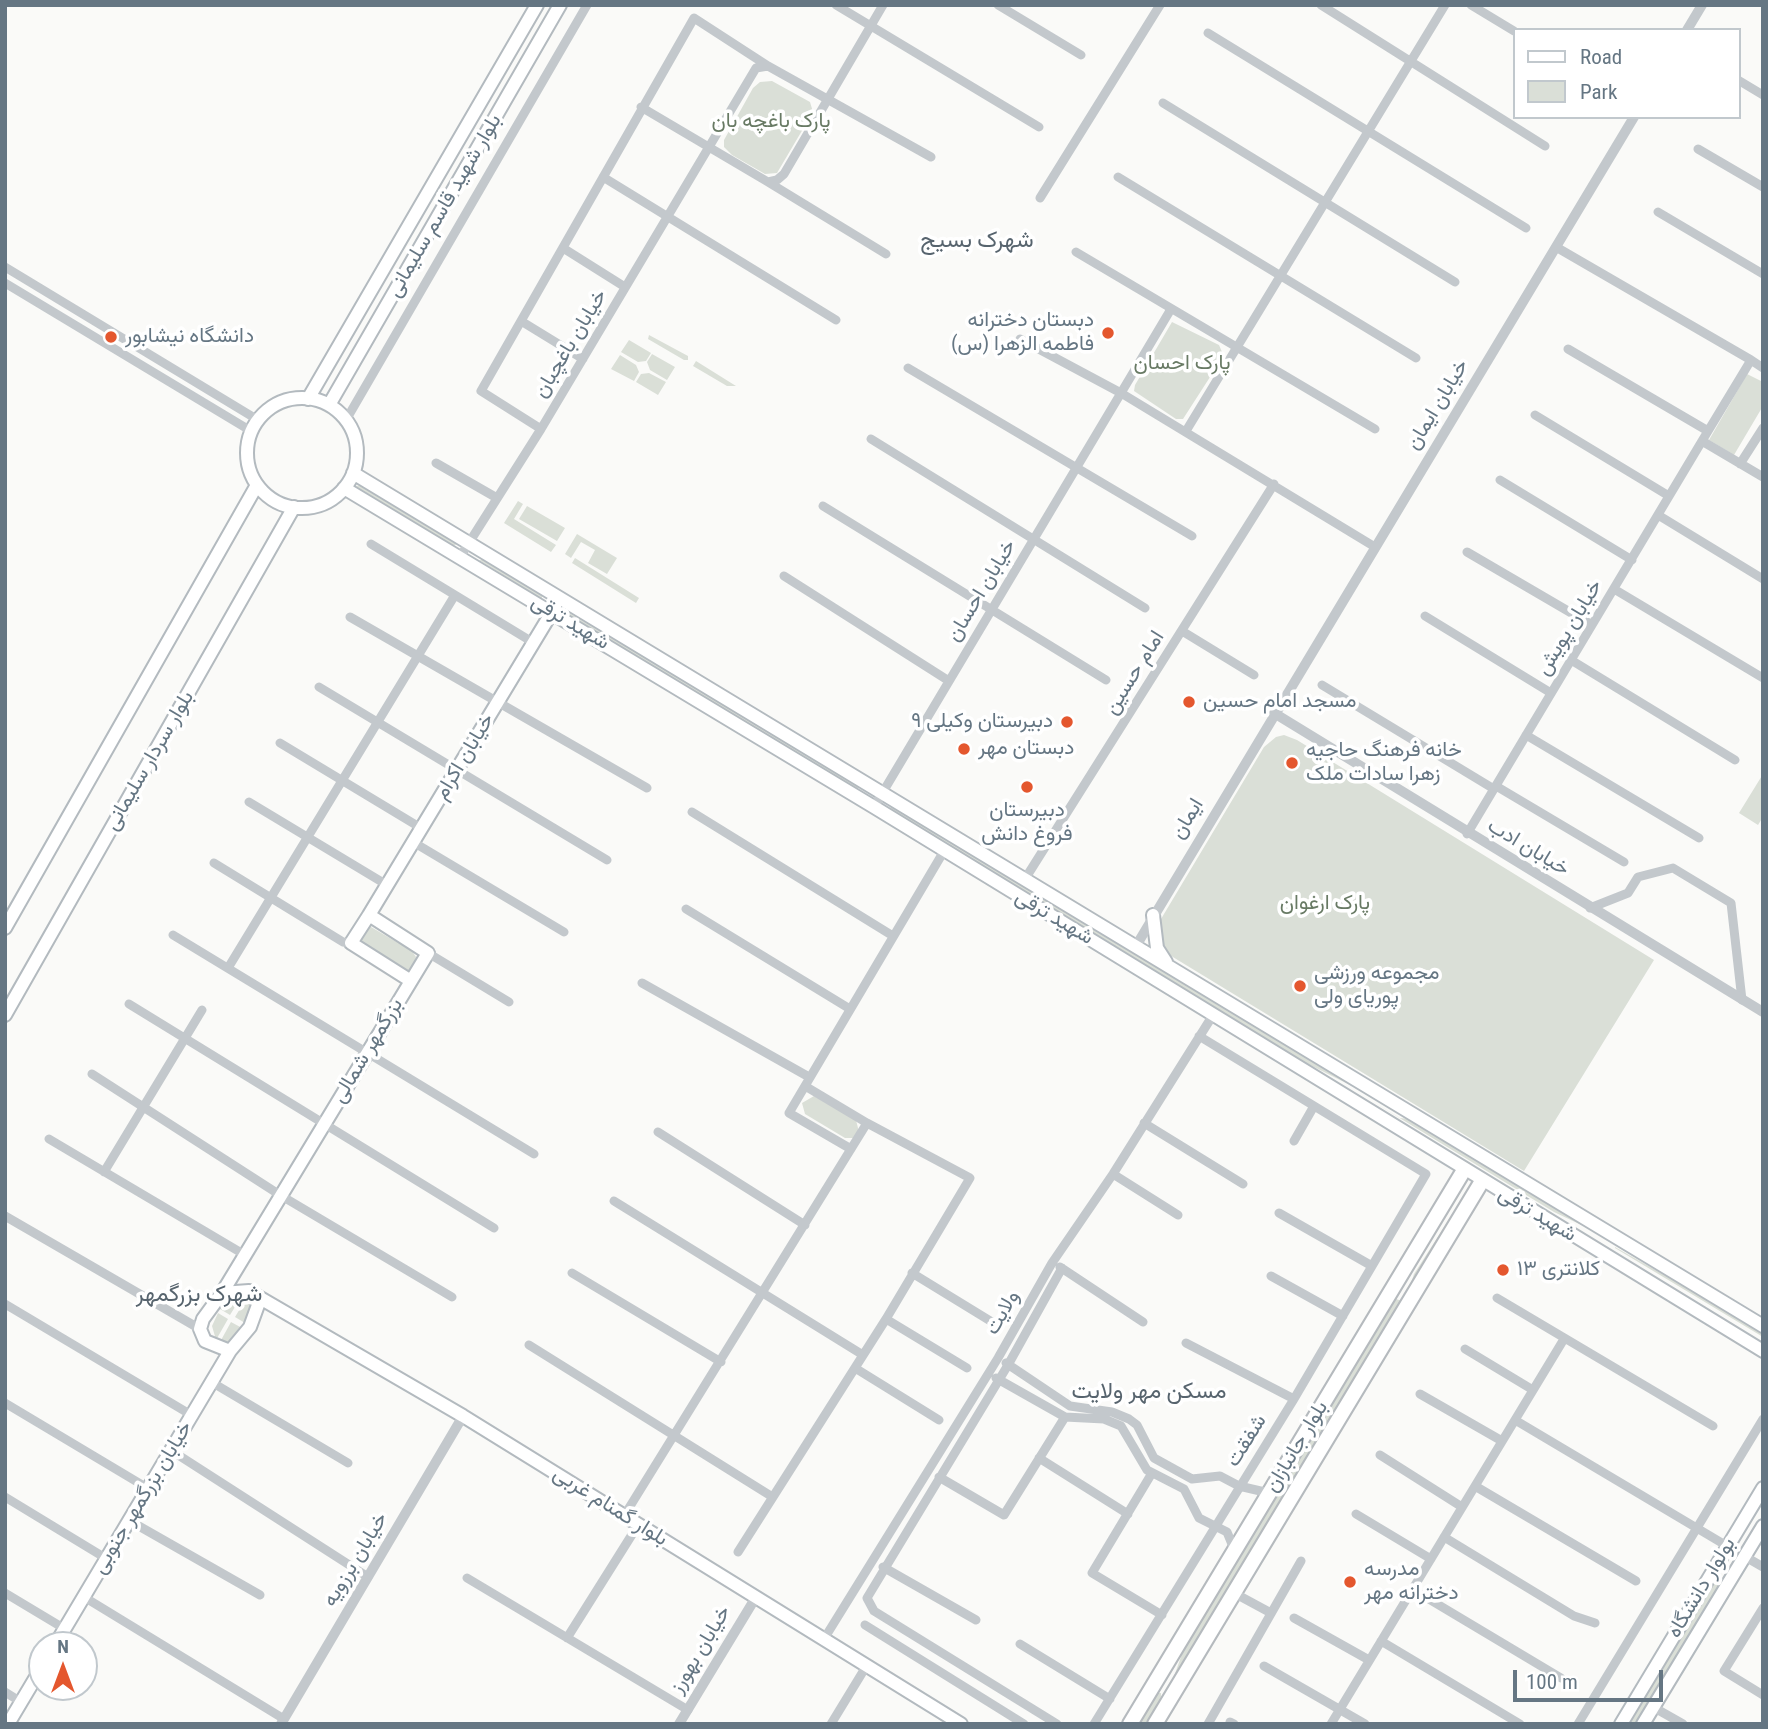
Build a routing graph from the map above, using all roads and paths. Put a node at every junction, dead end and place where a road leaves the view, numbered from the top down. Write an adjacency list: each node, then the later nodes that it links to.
1 (537, 5): 62 (main road, بلوار شهید قاسم سلیمانی)
2 (560, 5): 63 (main road, بلوار شهید قاسم سلیمانی)
3 (587, 5): 65 (street)
4 (836, 5): 12 (street)
5 (883, 5): 12 (street)
6 (998, 5): 16 (street)
7 (1160, 5): 35 (street)
8 (1321, 5): 17 (street)
9 (1445, 5): 17 (street)
10 (1471, 5): 14 (street)
11 (1702, 5): 13 (street)
12 (871, 25): 21 (street); 25 (street)
13 (1688, 28)
14 (1512, 30)
15 (1208, 33): 26 (street)
16 (1081, 55)
17 (1409, 61): 26 (street); 27 (street)
18 (768, 66): 21 (street); 23 (street); 28 (street, خیابان باغچبان)
19 (1740, 81): 20 (street)
20 (1763, 96)
21 (826, 99): 30 (street); 33 (street)
22 (1163, 103): 36 (street)
23 (641, 107): 28 (street); 31 (street)
24 (1633, 119): 40 (street, خیابان ایمان)
25 (1039, 127)
26 (1367, 132): 36 (street); 39 (street)
27 (1545, 146)
28 (710, 147): 33 (street); 38 (street, خیابان باغچبان)
29 (1698, 149): 34 (street)
30 (932, 158)
31 (603, 177): 38 (street); 41 (street)
32 (1118, 177): 46 (street)
33 (768, 182): 43 (street)
34 (1763, 187)
35 (1040, 198)
36 (1324, 204): 46 (street); 47 (street)
37 (1658, 212): 45 (street)
38 (667, 217): 49 (street, خیابان باغچبان); 51 (street)
39 (1526, 228)
40 (1556, 247): 58 (street); 92 (street, خیابان ایمان)
41 (563, 248): 49 (street); 52 (street)
42 (1076, 252): 50 (street)
43 (886, 254)
44 (5, 267): 66 (street)
45 (1763, 274)
46 (1280, 276): 54 (street); 56 (street)
47 (1455, 282)
48 (5, 283): 66 (street)
49 (625, 287): 57 (street, خیابان باغچبان)
50 (1171, 309): 54 (street); 61 (street, خیابان احسان)
51 (836, 320)
52 (521, 321): 57 (street); 68 (street)
53 (1020, 339): 61 (street)
54 (1235, 348): 69 (street); 70 (street)
55 (1568, 349): 71 (street)
56 (1416, 358)
57 (583, 359): 68 (street, خیابان باغچبان)
58 (1751, 360): 60 (street); 71 (street, خیابان پویش)
59 (908, 368): 76 (street)
60 (1763, 368)
61 (1121, 393): 70 (street); 76 (street, خیابان احسان)
62 (308, 398): 63 (main road); 66 (main road)
63 (329, 405): 65 (main road)
64 (1535, 415): 83 (street)
65 (346, 420): 77 (main road)
66 (255, 426): 81 (main road)
67 (1763, 428): 75 (street)
68 (541, 429): 84 (street, خیابان باغچبان)
69 (1375, 429)
70 (1186, 431): 80 (street)
71 (1708, 431): 73 (street, خیابان پویش)
72 (871, 439): 89 (street)
73 (1702, 441): 75 (street); 83 (street, خیابان پویش)
74 (436, 463): 84 (street)
75 (1740, 464): 78 (street)
76 (1076, 468): 88 (street); 89 (street, خیابان احسان)
77 (353, 473): 82 (main road); 90 (main road, شهید ترقی)
78 (1763, 477)
79 (1500, 480): 95 (street)
80 (1274, 484): 92 (street); 107 (street, امام حسین)
81 (257, 485): 86 (main road); 148 (main road, بلوار سردار سلیمانی)
82 (344, 488): 86 (main road); 94 (main road, شهید ترقی)
83 (1670, 496): 87 (street, خیابان پویش)
84 (497, 498): 90 (street, خیابان باغچبان)
85 (823, 506): 102 (street)
86 (295, 507): 165 (main road, بلوار سردار سلیمانی)
87 (1658, 514): 95 (street, خیابان پویش); 97 (street)
88 (1192, 536)
89 (1033, 540): 101 (street); 102 (street, خیابان احسان)
90 (469, 542): 94 (street, خیابان باغچبان); 100 (main road, شهید ترقی)
91 (371, 544): 99 (street)
92 (1375, 547): 119 (street, خیابان ایمان)
93 (1467, 552): 106 (street)
94 (460, 557): 103 (main road, شهید ترقی)
95 (1632, 559): 98 (street, خیابان پویش)
96 (784, 576): 114 (street)
97 (1763, 579)
98 (1614, 589): 106 (street, خیابان پویش); 112 (street)
99 (455, 594): 108 (street); 109 (street)
100 (561, 598): 103 (main road, خیابان اکرام); 128 (main road, شهید ترقی)
101 (1145, 608)
102 (992, 610): 113 (street); 114 (street, خیابان احسان)
103 (552, 612): 108 (main road, خیابان اکرام); 130 (main road, شهید ترقی)
104 (1425, 616): 117 (street)
105 (349, 617): 109 (street)
106 (1592, 625): 110 (street, خیابان پویش)
107 (1182, 631): 111 (street); 141 (street, امام حسین)
108 (534, 643): 118 (main road, خیابان اکرام)
109 (416, 657): 118 (street); 120 (street)
110 (1571, 660): 117 (street, خیابان پویش); 123 (street)
111 (1254, 675)
112 (1763, 678)
113 (1106, 680)
114 (949, 681): 128 (street, خیابان احسان)
115 (1322, 685): 126 (street)
116 (319, 687): 120 (street)
117 (1551, 694): 121 (street, خیابان پویش)
118 (499, 701): 124 (main road, خیابان اکرام); 127 (street)
119 (1274, 713): 133 (street, خیابان ادب); 147 (street, ایمان)
120 (377, 721): 124 (street); 125 (street)
121 (1526, 735): 126 (street, خیابان پویش); 135 (street)
122 (280, 743): 125 (street)
123 (1735, 760)
124 (457, 771): 132 (main road, خیابان اکرام); 138 (street)
125 (342, 779): 132 (street); 134 (street)
126 (1495, 787): 133 (street, خیابان پویش); 139 (street)
127 (648, 788)
128 (882, 793): 130 (street, خیابان احسان); 141 (main road, شهید ترقی)
129 (249, 802): 134 (street)
130 (874, 807): 137 (main road, شهید ترقی)
131 (692, 813): 151 (street)
132 (421, 828): 136 (main road, خیابان اکرام)
133 (1467, 834): 144 (street, خیابان ادب)
134 (307, 837): 142 (street); 143 (street)
135 (1699, 838)
136 (413, 842): 142 (main road, خیابان اکرام); 149 (street)
137 (944, 851): 151 (street); 166 (main road, شهید ترقی)
138 (607, 860)
139 (1624, 862)
140 (214, 863): 143 (street)
141 (1025, 879): 153 (main road, شهید ترقی)
142 (387, 885): 146 (main road, خیابان اکرام)
143 (270, 897): 152 (street); 155 (street)
144 (1590, 908): 159 (street, خیابان ادب); 159 (street)
145 (686, 909): 162 (street)
146 (369, 915): 152 (main road, خیابان اکرام); 154 (main road)
147 (1153, 915): 153 (street, ایمان); 156 (main road)
148 (5, 928)
149 (564, 932)
150 (173, 935): 155 (street)
151 (893, 936): 162 (street)
152 (351, 943): 157 (main road)
153 (1136, 946): 156 (main road, شهید ترقی)
154 (428, 953): 157 (main road); 160 (street)
155 (228, 968): 169 (street)
156 (1171, 968): 172 (main road, شهید ترقی)
157 (411, 981): 169 (main road, بزرگمهر شمالی)
158 (642, 983): 171 (street)
159 (1742, 1000): 164 (street, خیابان ادب)
160 (509, 1002)
161 (129, 1004): 168 (street)
162 (850, 1009): 171 (street)
163 (202, 1010): 168 (street)
164 (1763, 1012)
165 (5, 1015)
166 (1213, 1015): 167 (street, ولایت); 173 (main road, شهید ترقی)
167 (1199, 1036): 175 (street); 178 (street, ولایت)
168 (185, 1038): 174 (street); 176 (street)
169 (366, 1053): 176 (main road, بزرگمهر شمالی); 183 (street)
170 (92, 1074): 174 (street)
171 (807, 1081): 177 (street); 182 (street)
172 (1364, 1087): 173 (main road); 196 (main road, شهید ترقی)
173 (1356, 1102): 184 (main road, شهید ترقی)
174 (145, 1105): 185 (street); 189 (street)
175 (1314, 1106): 181 (street); 200 (street, شفقت)
176 (324, 1122): 189 (main road, بزرگمهر شمالی); 195 (street)
177 (867, 1122): 182 (street); 203 (street)
178 (1144, 1123): 186 (street, ولایت); 188 (street)
179 (658, 1132): 194 (street)
180 (49, 1139): 185 (street)
181 (1294, 1141)
182 (851, 1149): 194 (street)
183 (534, 1154)
184 (1464, 1170): 187 (main road, شهید ترقی); 205 (main road, بلوار جانبازان)
185 (104, 1172): 198 (street)
186 (1113, 1174): 192 (street); 199 (street, ولایت)
187 (1482, 1181): 197 (main road, شهید ترقی); 209 (main road, بلوار جانبازان)
188 (1244, 1184)
189 (280, 1195): 198 (main road, بزرگمهر شمالی); 210 (street)
190 (614, 1200): 208 (street)
191 (1279, 1213): 200 (street)
192 (1178, 1215)
193 (5, 1216): 218 (street)
194 (805, 1225): 208 (street)
195 (494, 1228)
196 (1608, 1231): 197 (main road); 217 (main road, شهید ترقی)
197 (1597, 1251): 224 (main road, شهید ترقی)
198 (245, 1255): 206 (main road, بزرگمهر شمالی); 207 (main road)
199 (1052, 1263): 201 (street); 226 (street, ولایت)
200 (1372, 1266): 213 (street, شفقت)
201 (1062, 1268): 216 (street); 228 (street)
202 (572, 1273): 227 (street)
203 (912, 1273): 214 (street); 215 (street)
204 (1271, 1276): 213 (street)
205 (1396, 1284): 209 (main road); 257 (main road, بلوار جانبازان)
206 (222, 1293): 207 (main road); 218 (main road)
207 (252, 1293): 223 (main road); 239 (main road, بلوار گمنام غربی)
208 (764, 1293): 225 (street); 227 (street)
209 (1413, 1295): 283 (main road, بلوار جانبازان)
210 (452, 1297)
211 (1497, 1298): 219 (street)
212 (5, 1304): 238 (street)
213 (1343, 1316): 236 (street, شفقت)
214 (886, 1319): 225 (street); 230 (street)
215 (992, 1322)
216 (1143, 1322)
217 (1763, 1326)
218 (200, 1329): 223 (main road)
219 (1564, 1339): 234 (street); 244 (street)
220 (1186, 1343): 236 (street)
221 (529, 1345): 245 (street)
222 (1465, 1349): 234 (street)
223 (230, 1351): 233 (main road, خیابان بزرگمهر جنوبی)
224 (1763, 1351)
225 (863, 1355): 229 (street)
226 (998, 1358): 228 (street); 231 (street, ولایت)
227 (721, 1362): 245 (street)
228 (1008, 1365): 232 (street); 253 (street)
229 (855, 1368): 242 (street); 258 (street)
230 (967, 1368)
231 (988, 1374): 232 (street); 297 (street, ولایت)
232 (999, 1380): 240 (street); 252 (street)
233 (213, 1383): 238 (main road, خیابان بزرگمهر جنوبی); 250 (street)
234 (1533, 1390): 243 (street)
235 (1420, 1394): 246 (street)
236 (1294, 1399): 253 (street, شفقت)
237 (5, 1403): 256 (street)
238 (193, 1416): 247 (main road, خیابان بزرگمهر جنوبی)
239 (463, 1416): 263 (main road, بلوار گمنام غربی); 279 (street, خیابان برزویه)
240 (1065, 1418): 249 (street); 251 (street)
241 (1763, 1419): 268 (street)
242 (939, 1420)
243 (1515, 1420): 246 (street); 268 (street)
244 (1713, 1426)
245 (676, 1435): 258 (street); 263 (street)
246 (1502, 1441): 254 (street)
247 (172, 1451): 256 (main road, خیابان بزرگمهر جنوبی); 279 (street)
248 (1380, 1455): 260 (street)
249 (1039, 1458): 252 (street); 261 (street)
250 (348, 1463)
251 (1153, 1473): 261 (street); 267 (street)
252 (939, 1477): 277 (street)
253 (1239, 1486): 257 (street); 267 (street, شفقت)
254 (1475, 1486): 260 (street); 281 (street)
255 (1763, 1488): 270 (main road, بولوار دانشگاه)
256 (149, 1489): 264 (main road, خیابان بزرگمهر جنوبی)
257 (1269, 1493): 271 (main road, بلوار جانبازان)
258 (772, 1496): 272 (street)
259 (5, 1497): 274 (street)
260 (1462, 1507): 269 (street)
261 (1128, 1514): 290 (street)
262 (1356, 1514): 275 (street)
263 (624, 1516): 265 (main road, بلوار گمنام غربی)
264 (130, 1521): 274 (main road, خیابان بزرگمهر جنوبی); 285 (street)
265 (638, 1525): 287 (main road, بلوار گمنام غربی); 296 (street)
266 (1763, 1526): 273 (main road, بولوار دانشگاه)
267 (1215, 1527): 271 (street); 290 (street, شفقت)
268 (1697, 1528): 270 (street); 328 (street)
269 (1444, 1538): 275 (street); 293 (street)
270 (1727, 1546): 329 (main road, بولوار دانشگاه)
271 (1234, 1549): 304 (main road, بلوار جانبازان)
272 (738, 1552)
273 (1744, 1556): 278 (street); 311 (main road, بولوار دانشگاه)
274 (107, 1559): 286 (main road, خیابان بزرگمهر جنوبی)
275 (1431, 1559): 282 (street)
276 (1301, 1561): 289 (street)
277 (883, 1567): 292 (street); 320 (street)
278 (1763, 1567)
279 (368, 1577): 314 (street, خیابان برزویه)
280 (467, 1578): 296 (street)
281 (1636, 1581)
282 (1412, 1589): 298 (street); 303 (street)
283 (1234, 1592): 289 (street); 307 (main road, بلوار جانبازان)
284 (5, 1593): 295 (street)
285 (260, 1595)
286 (84, 1597): 295 (main road, خیابان بزرگمهر جنوبی); 314 (street)
287 (756, 1597): 297 (main road, بلوار گمنام غربی); 313 (street, خیابان بهورز)
288 (1763, 1608): 308 (street)
289 (1271, 1613): 324 (street)
290 (1162, 1615): 309 (street, شفقت)
291 (1294, 1618): 300 (street)
292 (976, 1620)
293 (1595, 1623)
294 (865, 1625): 319 (street)
295 (65, 1629)
296 (567, 1638): 313 (street)
297 (824, 1639): 301 (main road, بلوار گمنام غربی)
298 (1381, 1641): 300 (street); 327 (street)
299 (1020, 1644): 309 (street)
300 (1369, 1660): 312 (street)
301 (867, 1665): 317 (street); 318 (main road, بلوار گمنام غربی)
302 (1264, 1666): 312 (street)
303 (1561, 1678)
304 (1155, 1682): 307 (main road); 322 (main road, بلوار جانبازان)
305 (28, 1690): 310 (main road)
306 (5, 1692): 310 (street)
307 (1174, 1693): 323 (main road, بلوار جانبازان)
308 (1763, 1695)
309 (1110, 1699): 321 (street, شفقت)
310 (21, 1702): 315 (main road)
311 (1654, 1707): 330 (main road, بولوار دانشگاه); 331 (street)
312 (1340, 1708): 325 (street); 326 (street)
313 (688, 1710): 316 (street, خیابان بهورز)
314 (283, 1722)
315 (8, 1724)
316 (679, 1724)
317 (831, 1724)
318 (961, 1724)
319 (1024, 1724)
320 (1057, 1724)
321 (1094, 1724)
322 (1130, 1724)
323 (1155, 1724)
324 (1208, 1724)
325 (1331, 1724)
326 (1365, 1724)
327 (1520, 1724)
328 (1578, 1724)
329 (1621, 1724)
330 (1643, 1724)
331 (1683, 1724)

